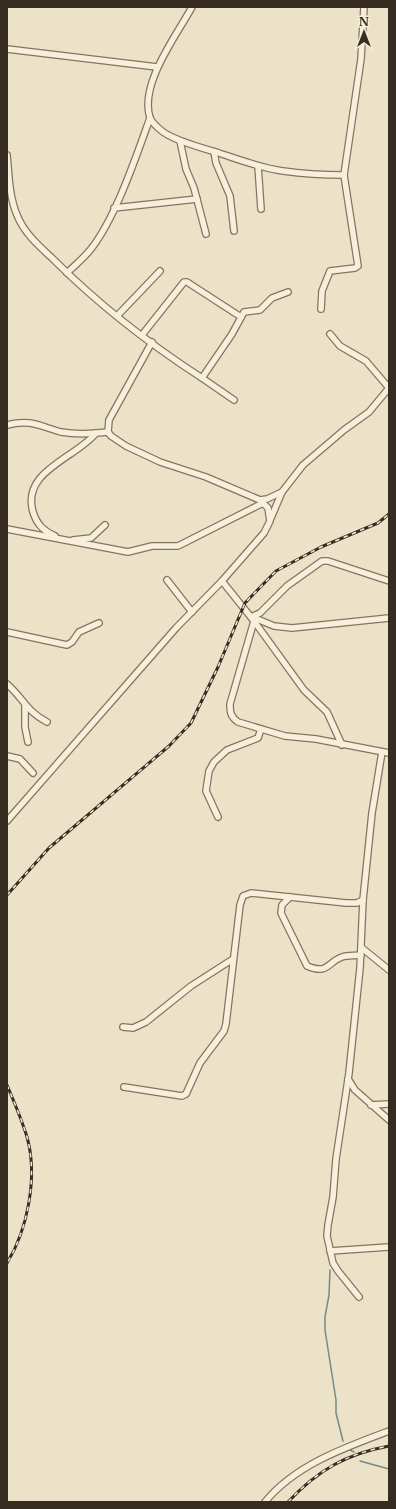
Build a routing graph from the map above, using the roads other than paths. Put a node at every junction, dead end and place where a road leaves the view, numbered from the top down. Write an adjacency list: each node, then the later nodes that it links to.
1 (192, 7): 4 (street)
2 (364, 7): 10 (street)
3 (7, 49): 4 (street)
4 (157, 67): 5 (street)
5 (150, 118): 6 (street); 12 (street)
6 (180, 141): 7 (street); 11 (street)
7 (214, 152): 9 (street); 14 (street)
8 (7, 155): 17 (street)
9 (258, 166): 10 (street); 13 (street)
10 (344, 175): 19 (street)
11 (197, 199): 12 (street); 15 (street)
12 (114, 208): 17 (street)
13 (261, 209)
14 (234, 231)
15 (206, 234)
16 (160, 271): 20 (street)
17 (67, 273): 20 (street)
18 (288, 292): 21 (street)
19 (321, 309)
20 (118, 315): 23 (street)
21 (241, 317): 23 (street); 25 (street)
22 (330, 334): 26 (street)
23 (142, 335): 24 (street)
24 (152, 342): 25 (street); 29 (street)
25 (202, 378): 27 (street)
26 (389, 388): 31 (street)
27 (234, 400)
28 (7, 426): 30 (street)
29 (108, 432): 30 (street); 32 (street)
30 (96, 433): 34 (street)
31 (282, 492): 32 (street); 33 (street)
32 (261, 501): 33 (street); 35 (street)
33 (270, 521): 38 (street)
34 (105, 525)
35 (7, 530)
36 (167, 580): 39 (street)
37 (389, 580): 40 (street)
38 (222, 581): 39 (street); 40 (street)
39 (192, 612): 55 (street)
40 (252, 618): 41 (street); 47 (street); 49 (street)
41 (389, 618)
42 (100, 623): 43 (street)
43 (7, 632)
44 (7, 684): 45 (street)
45 (25, 704): 46 (street); 48 (street)
46 (47, 722)
47 (261, 729): 49 (street); 54 (street)
48 (28, 742)
49 (342, 745): 50 (street)
50 (382, 752): 51 (street); 57 (street)
51 (389, 754)
52 (7, 756): 53 (street)
53 (32, 773)
54 (218, 817)
55 (7, 822)
56 (290, 897): 57 (street); 59 (street); 60 (street)
57 (363, 900): 58 (street)
58 (362, 948): 59 (street); 61 (street)
59 (361, 955): 63 (street)
60 (233, 958): 62 (street); 64 (street)
61 (389, 970)
62 (123, 1027)
63 (348, 1079): 66 (street); 69 (street)
64 (124, 1087)
65 (389, 1104): 66 (street)
66 (371, 1105): 67 (street)
67 (389, 1120)
68 (389, 1247): 69 (street)
69 (330, 1251): 70 (street)
70 (359, 1296)
71 (389, 1431): 72 (street)
72 (265, 1502)

